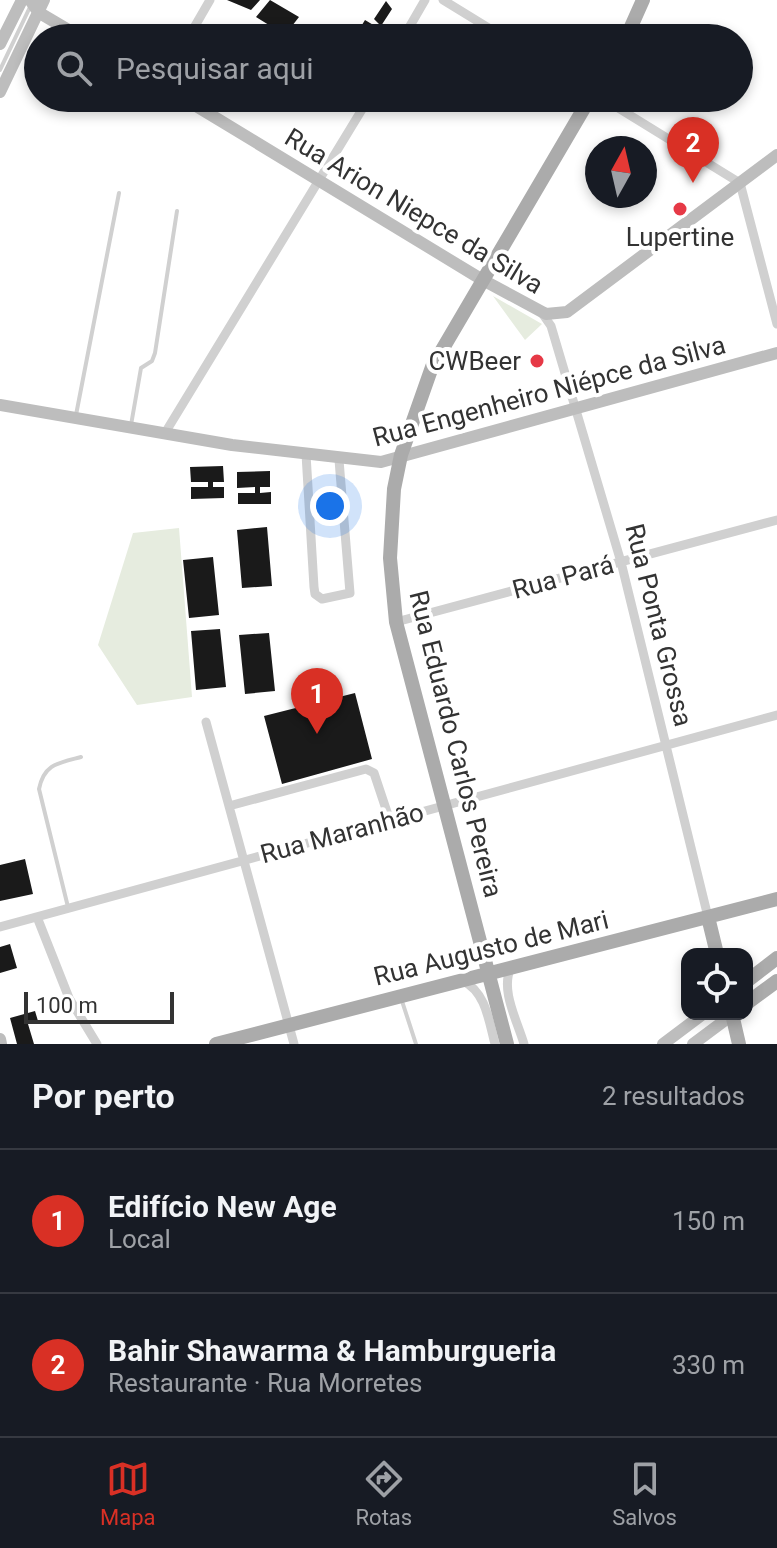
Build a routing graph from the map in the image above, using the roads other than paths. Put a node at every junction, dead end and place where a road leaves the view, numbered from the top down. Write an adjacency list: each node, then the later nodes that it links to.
1 (210, 0): 8 (street)
2 (425, 0): 9 (street)
3 (443, 0): 10 (street)
4 (643, 0): 11 (main road)
5 (33, 2): 6 (street); 7 (street); 13 (street); 14 (lane)
6 (25, 24)
7 (63, 24)
8 (196, 24)
9 (411, 24)
10 (482, 24)
11 (632, 24)
12 (24, 27): 15 (street)
13 (0, 44)
14 (0, 70)
15 (0, 92)
16 (206, 112): 21 (street, Rua Arion Niepce da Silva)
17 (361, 112): 21 (street)
18 (582, 112): 25 (main road, Rua Eduardo Carlos Pereira)
19 (625, 112): 22 (street)
20 (777, 155): 22 (street)
21 (321, 181): 25 (street, Rua Arion Niepce da Silva); 33 (street)
22 (740, 183): 26 (street); 27 (street)
23 (119, 193): 31 (lane)
24 (177, 211): 32 (lane)
25 (481, 279): 26 (street, Rua Arion Niepce da Silva); 35 (main road, Rua Eduardo Carlos Pereira)
26 (541, 312): 30 (street, Rua Ponta Grossa)
27 (777, 324)
28 (777, 353): 30 (street, Rua Engenheiro Niépce da Silva)
29 (0, 405): 31 (street, Rua Engenheiro Niépce da Silva)
30 (576, 407): 35 (street, Rua Engenheiro Niépce da Silva); 38 (street, Rua Ponta Grossa)
31 (75, 417): 32 (street, Rua Engenheiro Niépce da Silva)
32 (130, 427): 33 (street, Rua Engenheiro Niépce da Silva)
33 (165, 433): 34 (street, Rua Engenheiro Niépce da Silva)
34 (306, 454): 36 (street, Rua Engenheiro Niépce da Silva); 36 (street)
35 (401, 455): 36 (street, Rua Engenheiro Niépce da Silva); 39 (main road, Rua Eduardo Carlos Pereira)
36 (339, 460)
37 (777, 520): 38 (street, Rua Pará)
38 (621, 562): 39 (street, Rua Pará); 42 (street, Rua Ponta Grossa)
39 (396, 622): 45 (main road, Rua Eduardo Carlos Pereira)
40 (777, 715): 42 (street, Rua Maranhão)
41 (206, 722): 44 (street)
42 (664, 746): 45 (street, Rua Maranhão); 51 (street, Rua Ponta Grossa)
43 (81, 757): 49 (lane)
44 (229, 806): 46 (street); 47 (street)
45 (445, 806): 46 (street, Rua Maranhão); 56 (main road, Rua Eduardo Carlos Pereira)
46 (390, 821): 47 (street, Rua Maranhão)
47 (245, 860): 49 (street, Rua Maranhão); 65 (street)
48 (777, 899): 51 (main road, Rua Augusto de Mari)
49 (68, 907): 50 (street, Rua Maranhão)
50 (37, 917): 52 (street, Rua Maranhão); 66 (street)
51 (708, 917): 53 (main road, Rua Ponta Grossa); 55 (main road, Rua Augusto de Mari)
52 (0, 927)
53 (716, 948)
54 (777, 958): 57 (main road)
55 (511, 967): 56 (main road, Rua Augusto de Mari); 72 (street)
56 (488, 973): 58 (main road, Rua Augusto de Mari); 71 (main road, Rua Eduardo Carlos Pereira)
57 (753, 976)
58 (460, 979): 60 (main road, Rua Augusto de Mari); 70 (street)
59 (777, 981): 61 (main road)
60 (400, 996): 65 (main road, Rua Augusto de Mari); 69 (lane)
61 (753, 999)
62 (695, 1020): 73 (street)
63 (724, 1020): 74 (street)
64 (733, 1020): 75 (main road)
65 (289, 1025): 67 (main road, Rua Augusto de Mari); 68 (street)
66 (97, 1044)
67 (216, 1044)
68 (294, 1044)
69 (416, 1044)
70 (495, 1044)
71 (507, 1044)
72 (524, 1044)
73 (663, 1044)
74 (693, 1044)
75 (739, 1044)

